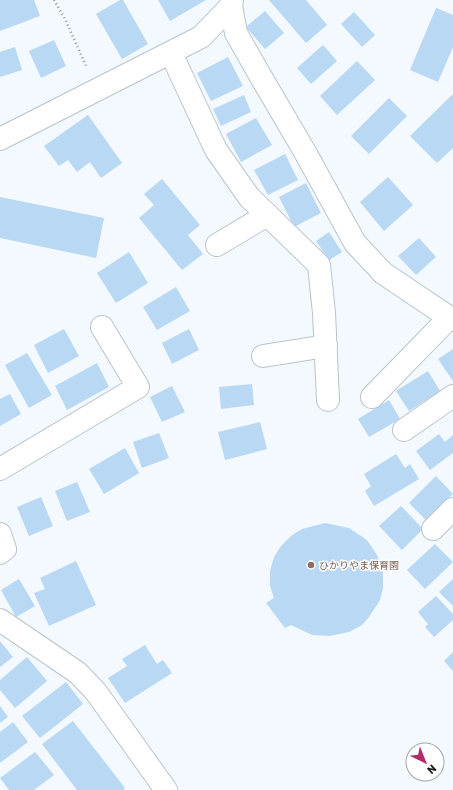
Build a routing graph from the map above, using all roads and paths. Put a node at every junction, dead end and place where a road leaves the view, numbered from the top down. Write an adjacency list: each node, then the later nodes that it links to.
1 (54, 0): 4 (path)
2 (231, 3): 3 (street); 8 (street)
3 (171, 53): 4 (street); 6 (street)
4 (98, 90): 5 (street)
5 (0, 139)
6 (267, 215): 7 (street); 10 (street)
7 (217, 245)
8 (451, 319): 13 (street)
9 (102, 327): 16 (street)
10 (326, 346): 11 (street); 14 (street)
11 (263, 356)
12 (453, 396): 15 (street)
13 (372, 397)
14 (328, 400)
15 (404, 430)
16 (0, 469)
17 (453, 509): 18 (street)
18 (433, 529)
19 (0, 534): 20 (street)
20 (0, 553)
21 (0, 620): 22 (street)
22 (160, 788)

